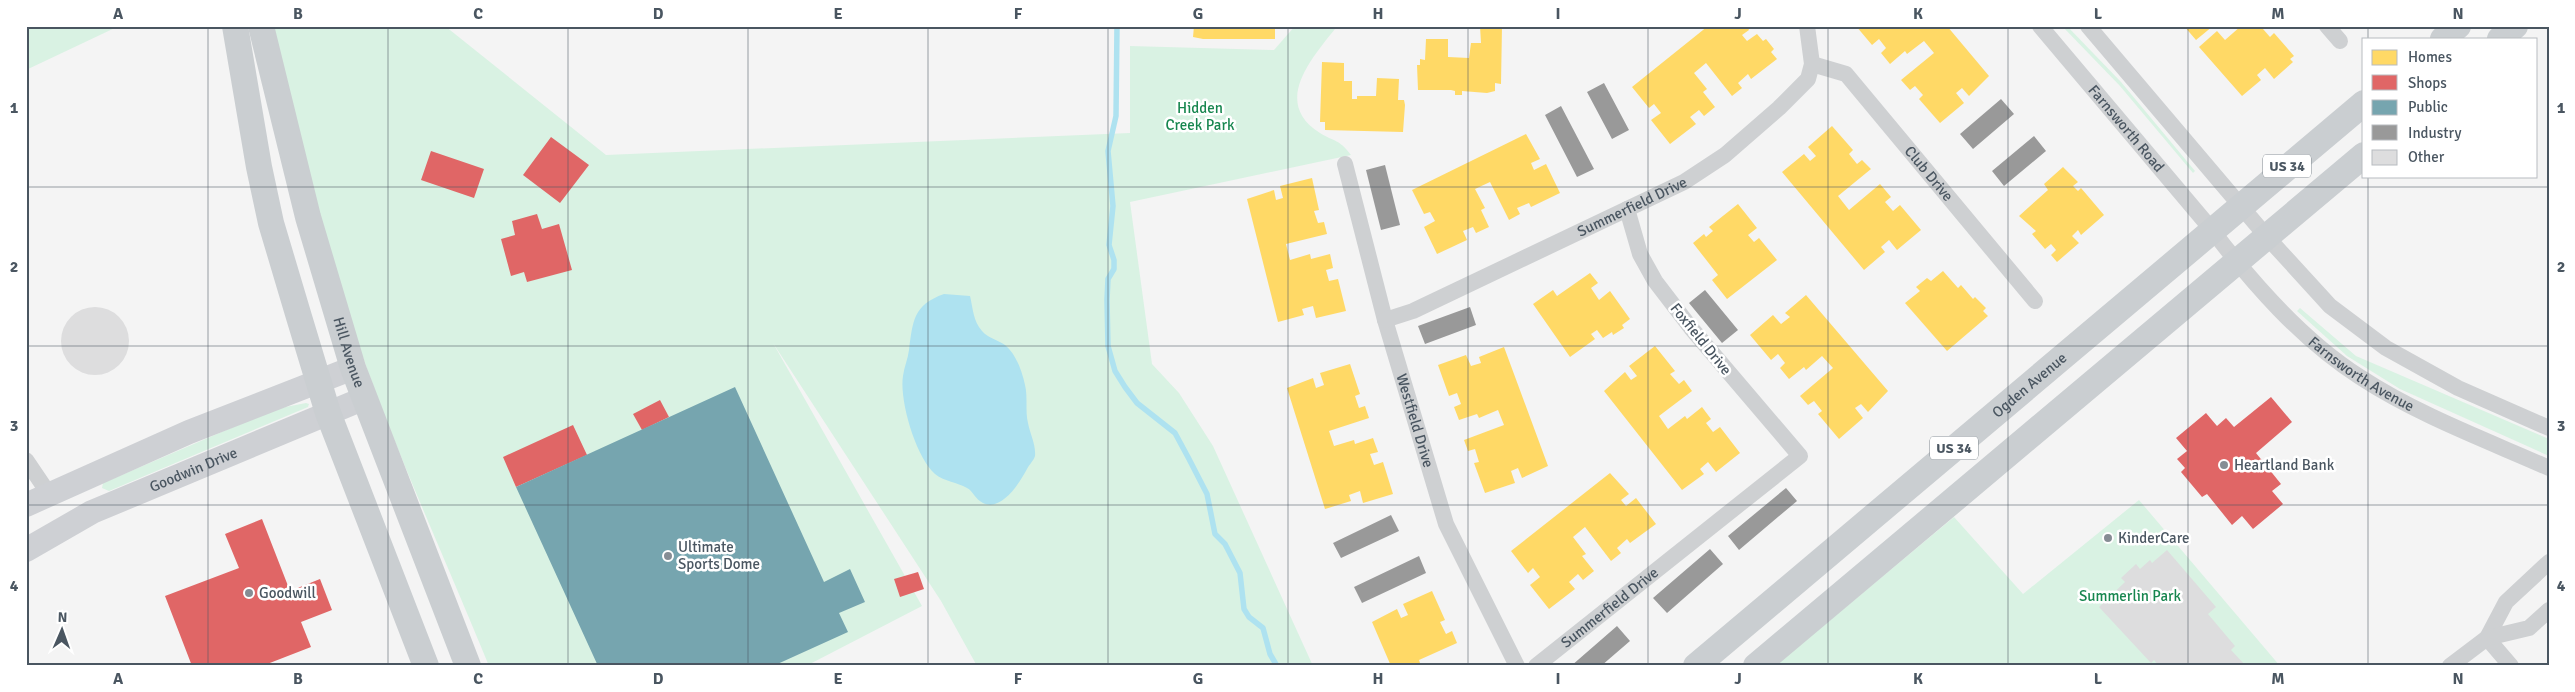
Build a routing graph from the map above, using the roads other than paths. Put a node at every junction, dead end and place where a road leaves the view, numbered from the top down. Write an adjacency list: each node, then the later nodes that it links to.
1 (235, 26): 24 (main road)
2 (261, 26): 23 (main road, Hill Avenue)
3 (1808, 26): 12 (street)
4 (2040, 26): 18 (street, Farnsworth Road)
5 (2088, 26): 16 (street)
6 (2327, 26): 11 (street)
7 (2458, 26): 9 (main road)
8 (2515, 26): 10 (main road)
9 (2443, 38)
10 (2501, 38)
11 (2340, 41)
12 (1812, 64): 17 (street, Summerfield Drive); 21 (street, Club Drive)
13 (2362, 105): 16 (main road, Ogden Avenue / US 34)
14 (2362, 156): 19 (main road, US 34)
15 (1345, 164): 22 (street, Westfield Drive)
16 (2241, 205): 18 (main road, Ogden Avenue / US 34); 19 (street)
17 (1627, 209): 22 (street, Summerfield Drive); 28 (street, Foxfield Drive)
18 (2212, 230): 20 (street, Farnsworth Avenue); 41 (main road, Ogden Avenue / US 34)
19 (2267, 237): 20 (main road, US 34); 27 (street)
20 (2237, 262): 30 (street, Farnsworth Avenue); 42 (main road, US 34)
21 (2035, 301)
22 (1385, 320): 39 (street, Westfield Drive)
23 (353, 368): 24 (street); 25 (main road, Hill Avenue)
24 (319, 380): 26 (main road); 31 (street)
25 (366, 398): 26 (street, Goodwin Drive); 38 (main road, Hill Avenue)
26 (328, 413): 33 (street, Goodwin Drive); 37 (main road)
27 (2549, 428)
28 (1800, 456): 40 (street, Summerfield Drive)
29 (26, 460): 31 (street)
30 (2549, 468)
31 (49, 494): 32 (street)
32 (26, 505)
33 (26, 550)
34 (2549, 562): 36 (street)
35 (2549, 610): 36 (street)
36 (2487, 638): 43 (street); 44 (street)
37 (426, 666)
38 (468, 666)
39 (1518, 666)
40 (1536, 666)
41 (1696, 666)
42 (1756, 666)
43 (2450, 666)
44 (2510, 666)

